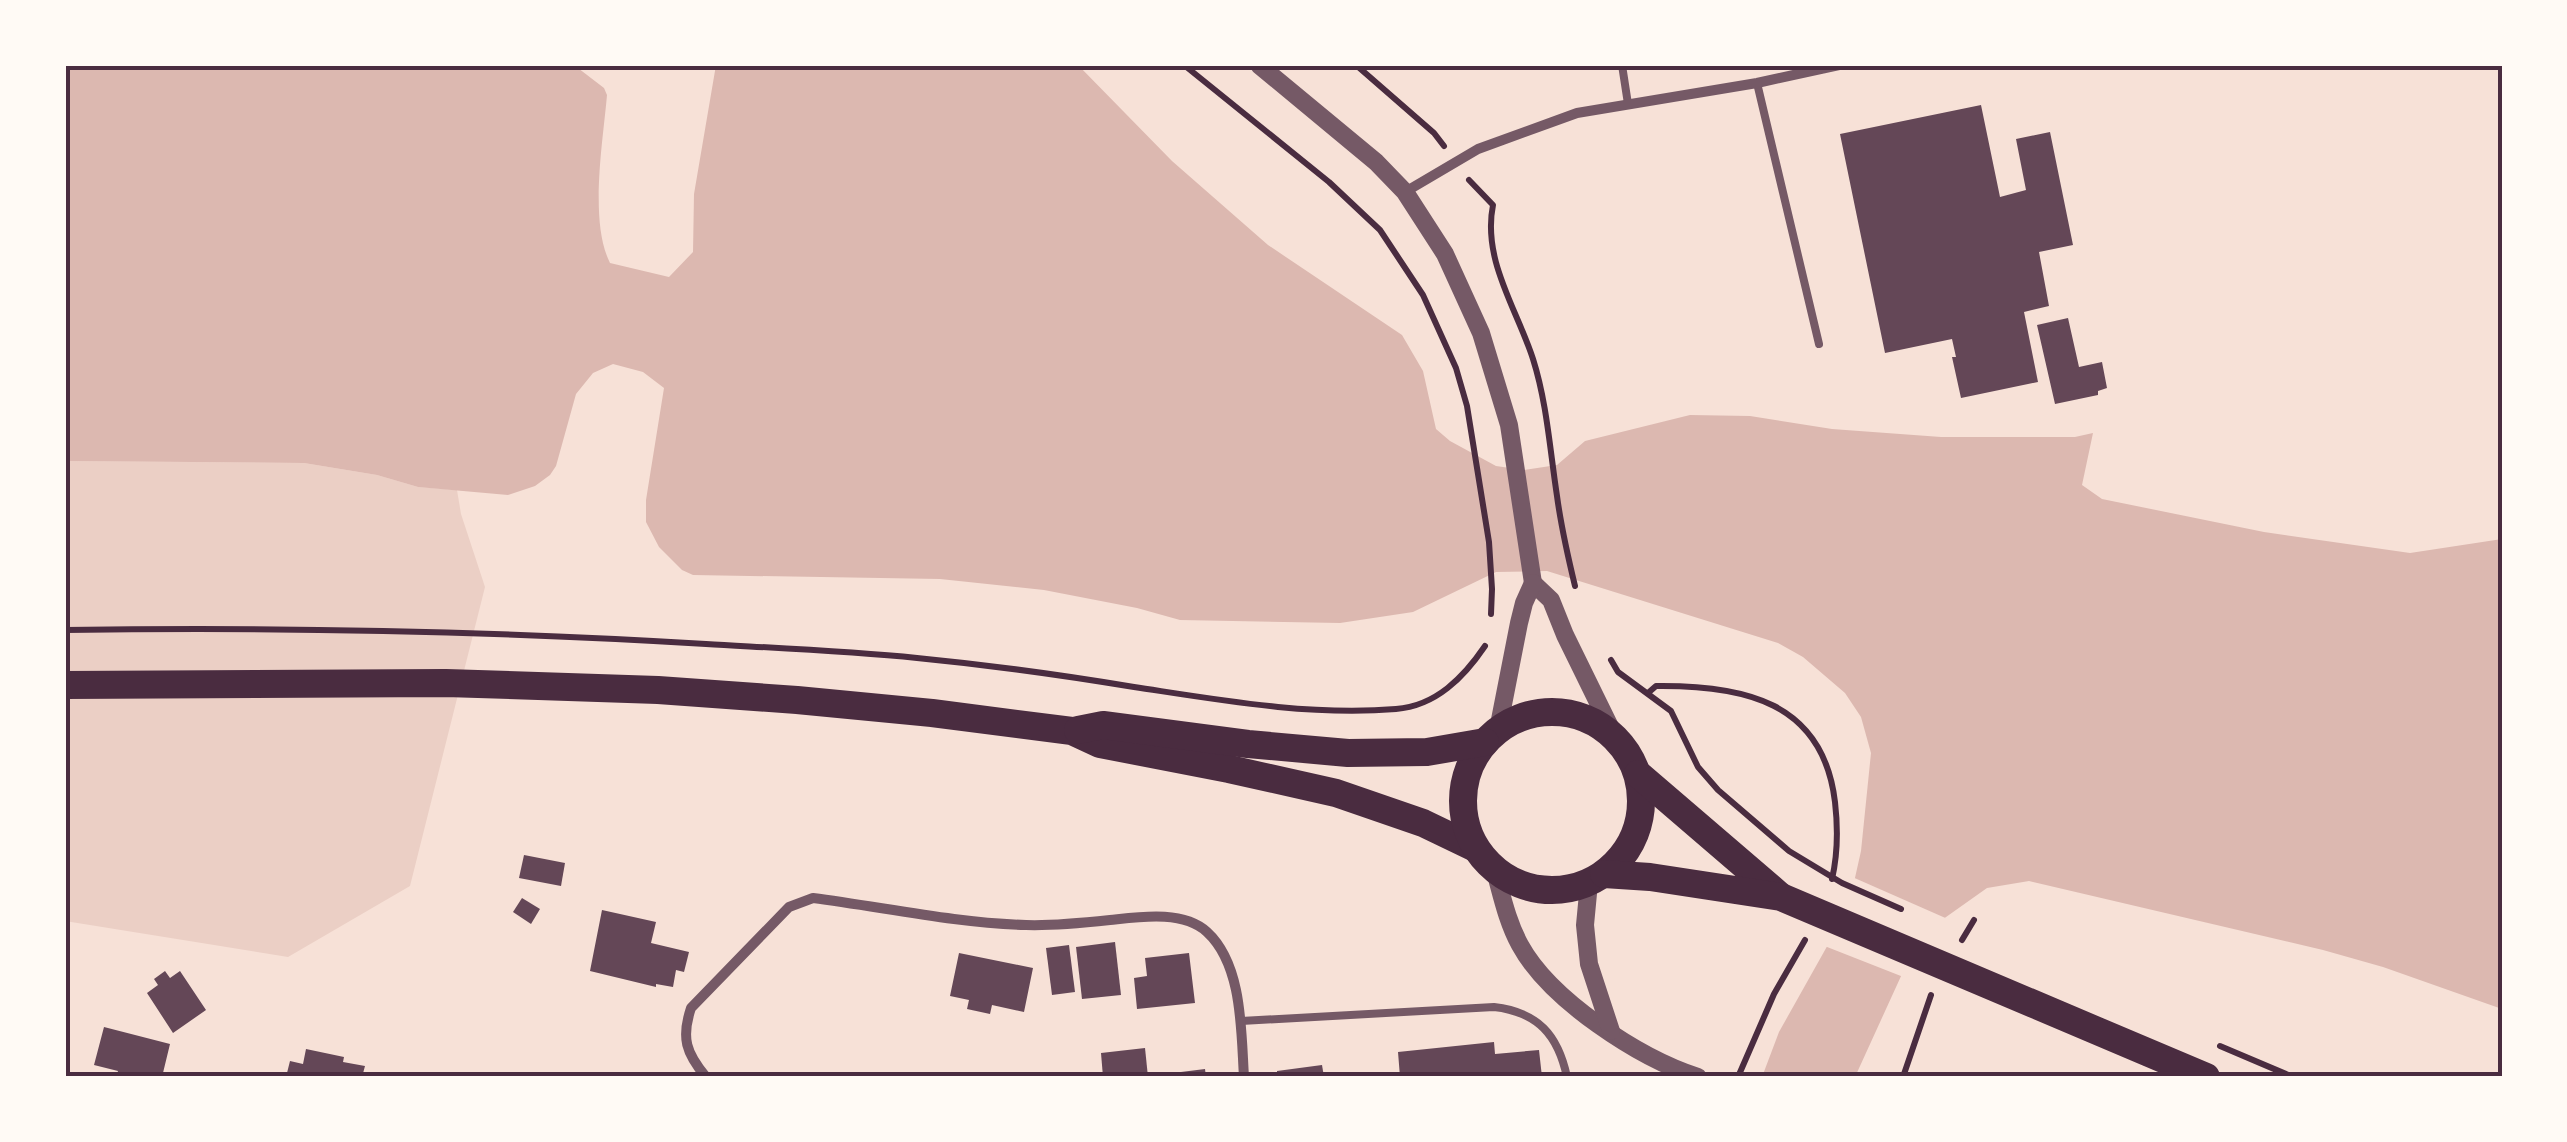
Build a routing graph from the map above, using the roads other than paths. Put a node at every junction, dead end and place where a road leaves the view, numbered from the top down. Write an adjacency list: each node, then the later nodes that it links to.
1 (1259, 65): 6 (street)
2 (1622, 65): 5 (lane)
3 (1839, 65): 4 (street)
4 (1757, 83): 5 (street); 7 (lane)
5 (1628, 104): 6 (street)
6 (1405, 192): 8 (street)
7 (1819, 344)
8 (1533, 583): 11 (street); 12 (street)
9 (65, 685): 10 (highway)
10 (1072, 731): 11 (highway); 14 (highway)
11 (1491, 736): 12 (highway); 14 (highway)
12 (1614, 736): 13 (highway)
13 (1638, 774): 16 (highway); 17 (highway)
14 (1475, 848): 15 (highway)
15 (1495, 871): 16 (highway); 19 (street)
16 (1596, 879): 17 (highway); 19 (street)
17 (1781, 897): 24 (highway)
18 (1241, 1021): 20 (street); 21 (street); 22 (lane)
19 (1611, 1032): 23 (street)
20 (706, 1077)
21 (1244, 1077)
22 (1567, 1077)
23 (1698, 1077)
24 (2206, 1077)

